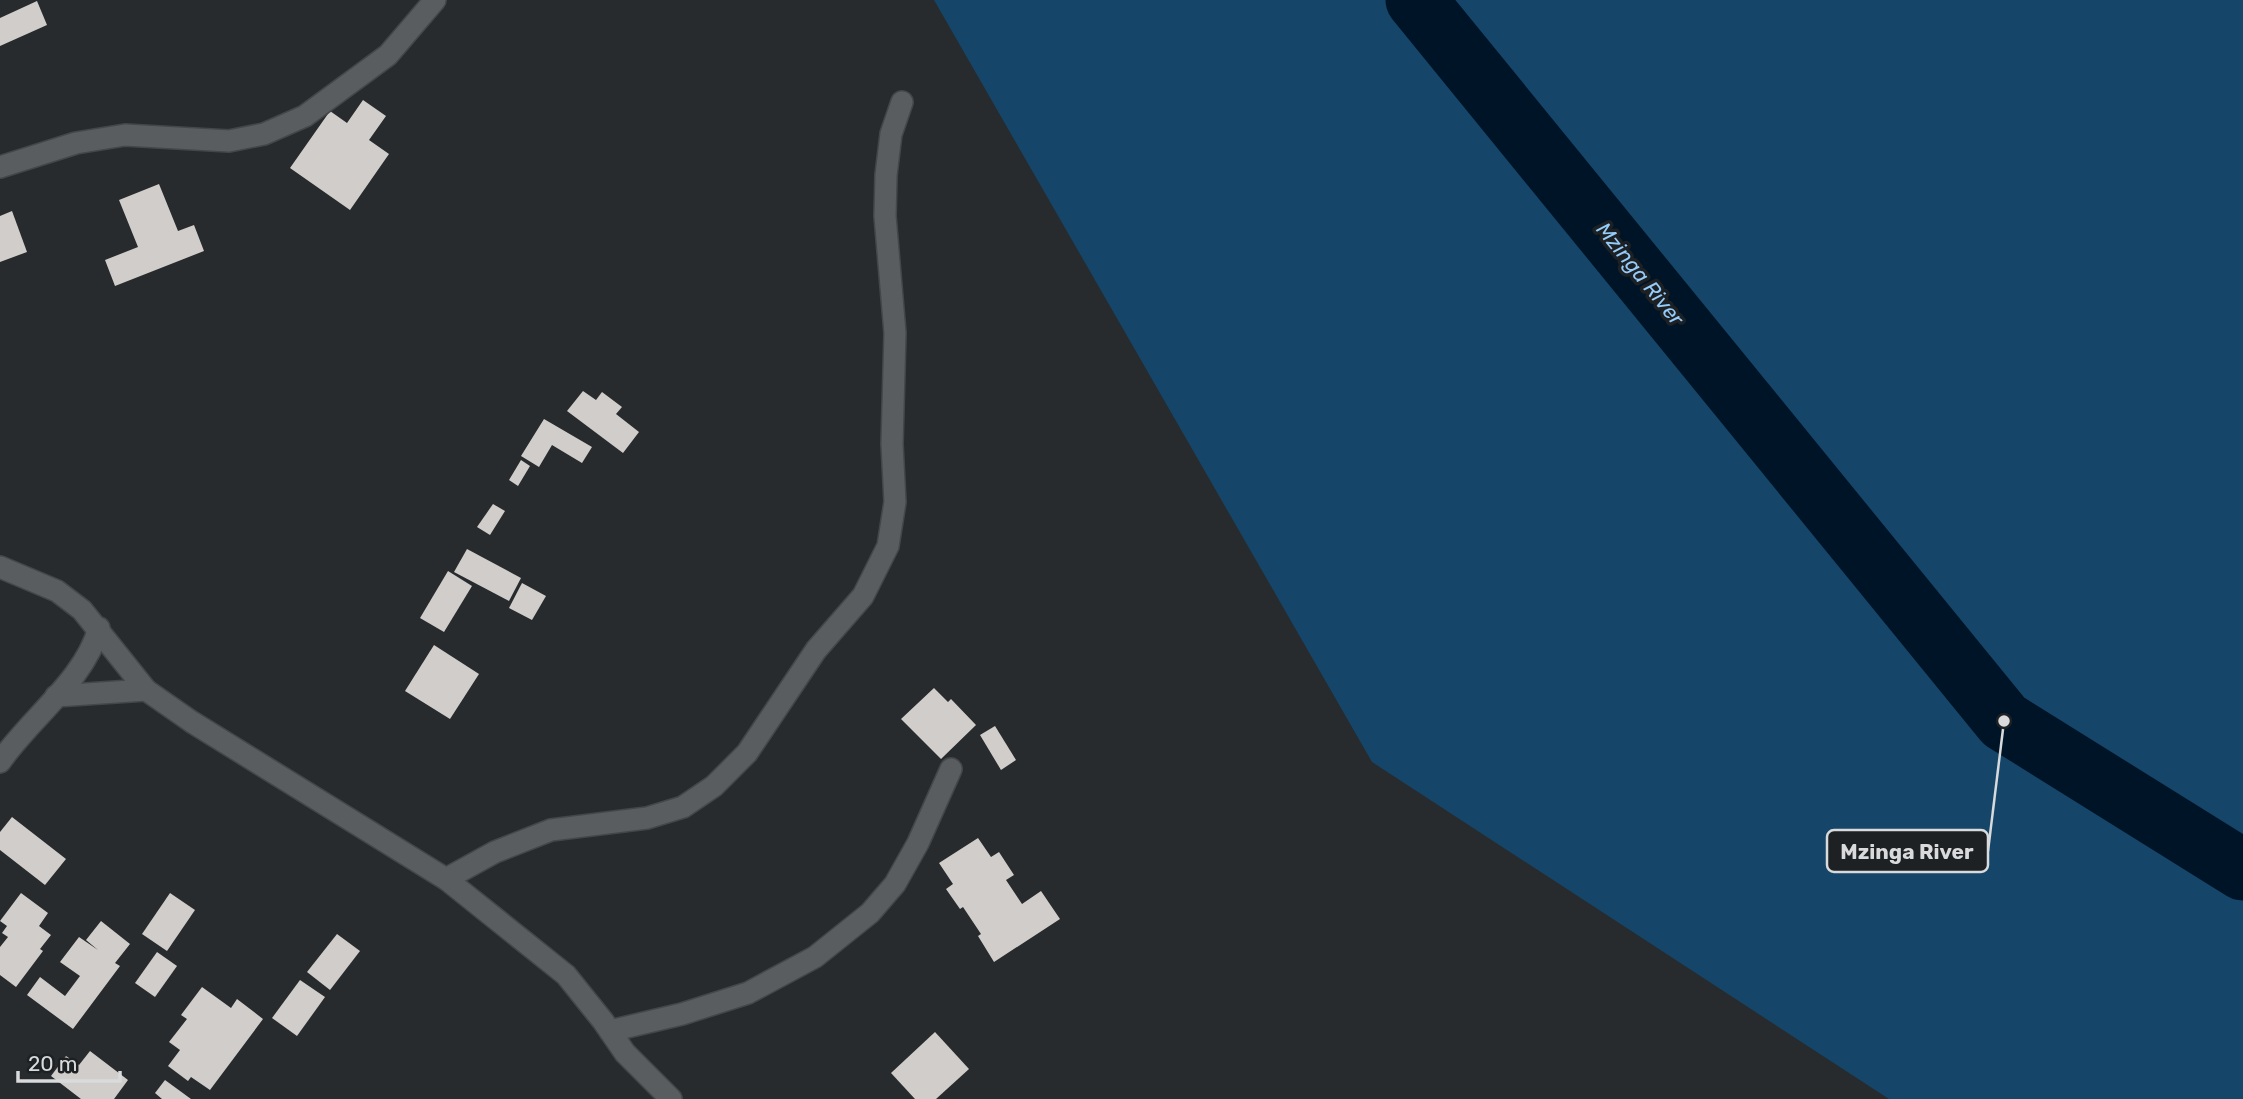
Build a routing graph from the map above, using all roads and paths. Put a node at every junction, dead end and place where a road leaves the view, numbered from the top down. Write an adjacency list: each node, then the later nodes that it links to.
1 (435, 0): 3 (street)
2 (902, 102): 10 (street)
3 (0, 167)
4 (0, 566): 5 (street)
5 (99, 628): 6 (street); 7 (street)
6 (146, 690): 7 (street); 10 (street)
7 (56, 696): 8 (street)
8 (0, 762)
9 (951, 769): 11 (street)
10 (446, 878): 11 (street)
11 (610, 1031): 12 (street)
12 (671, 1099)

